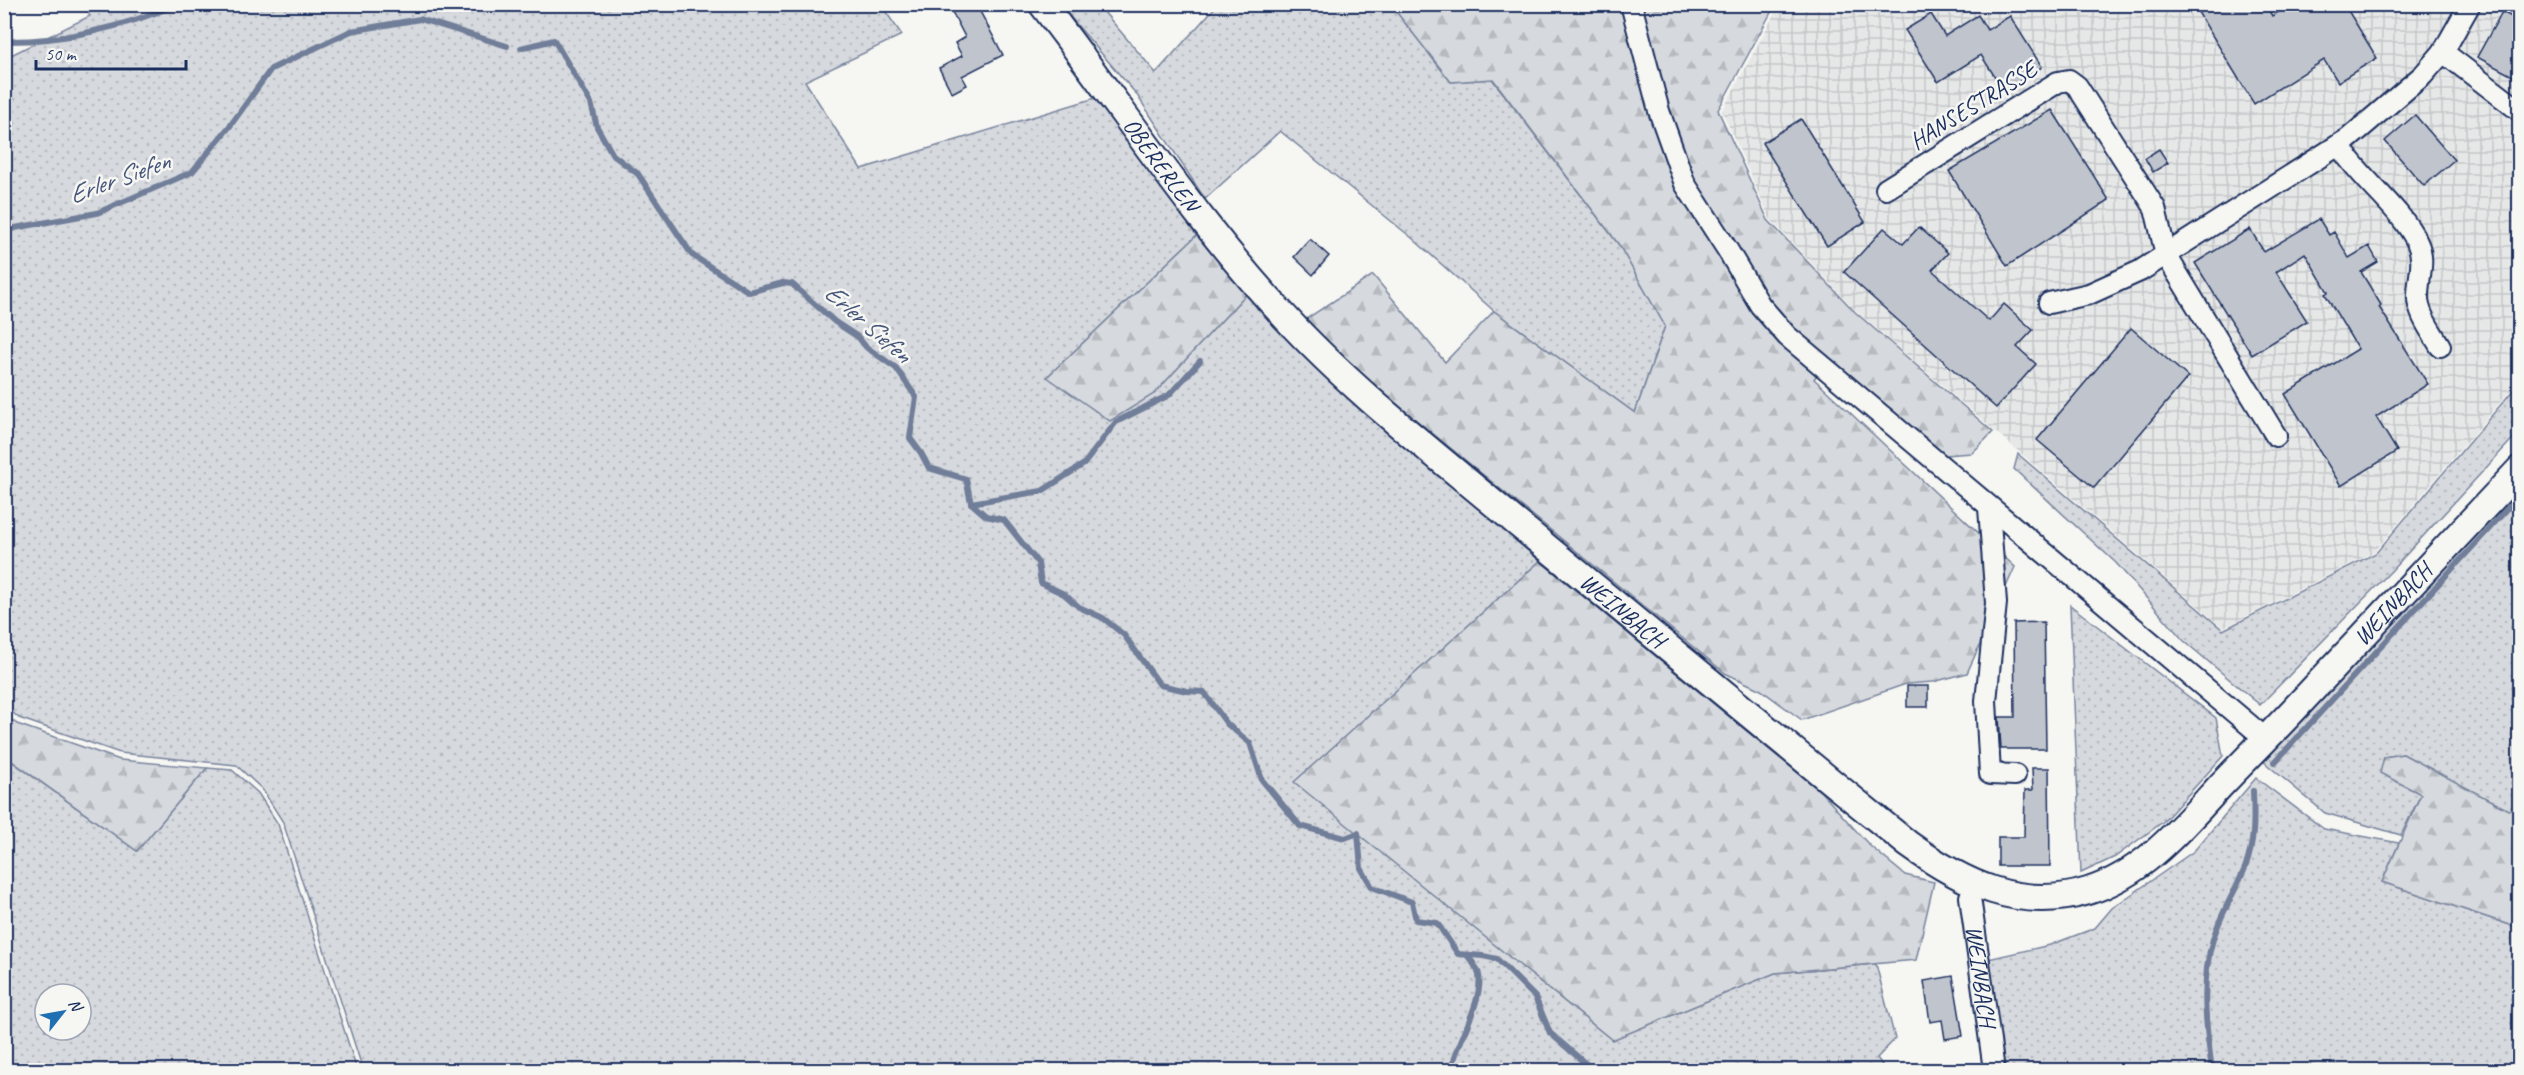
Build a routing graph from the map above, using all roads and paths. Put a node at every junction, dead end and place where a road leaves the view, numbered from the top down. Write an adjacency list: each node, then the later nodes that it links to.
1 (1042, 4): 10 (main road, OBERERLEN)
2 (1631, 4): 14 (street)
3 (2470, 4): 4 (street)
4 (2443, 52): 5 (street); 6 (street)
5 (2520, 111)
6 (2339, 145): 8 (street); 11 (street)
7 (1886, 189): 8 (street, HANSESTRASSE)
8 (2166, 255): 9 (street); 12 (street, HANSESTRASSE)
9 (2049, 303)
10 (1285, 318): 17 (main road, WEINBACH)
11 (2440, 346)
12 (2276, 436)
13 (2520, 469): 15 (main road, WEINBACH)
14 (1989, 508): 15 (street); 16 (street)
15 (2266, 740): 17 (main road, WEINBACH)
16 (2015, 776)
17 (1975, 884): 18 (street, WEINBACH)
18 (1994, 1071)

